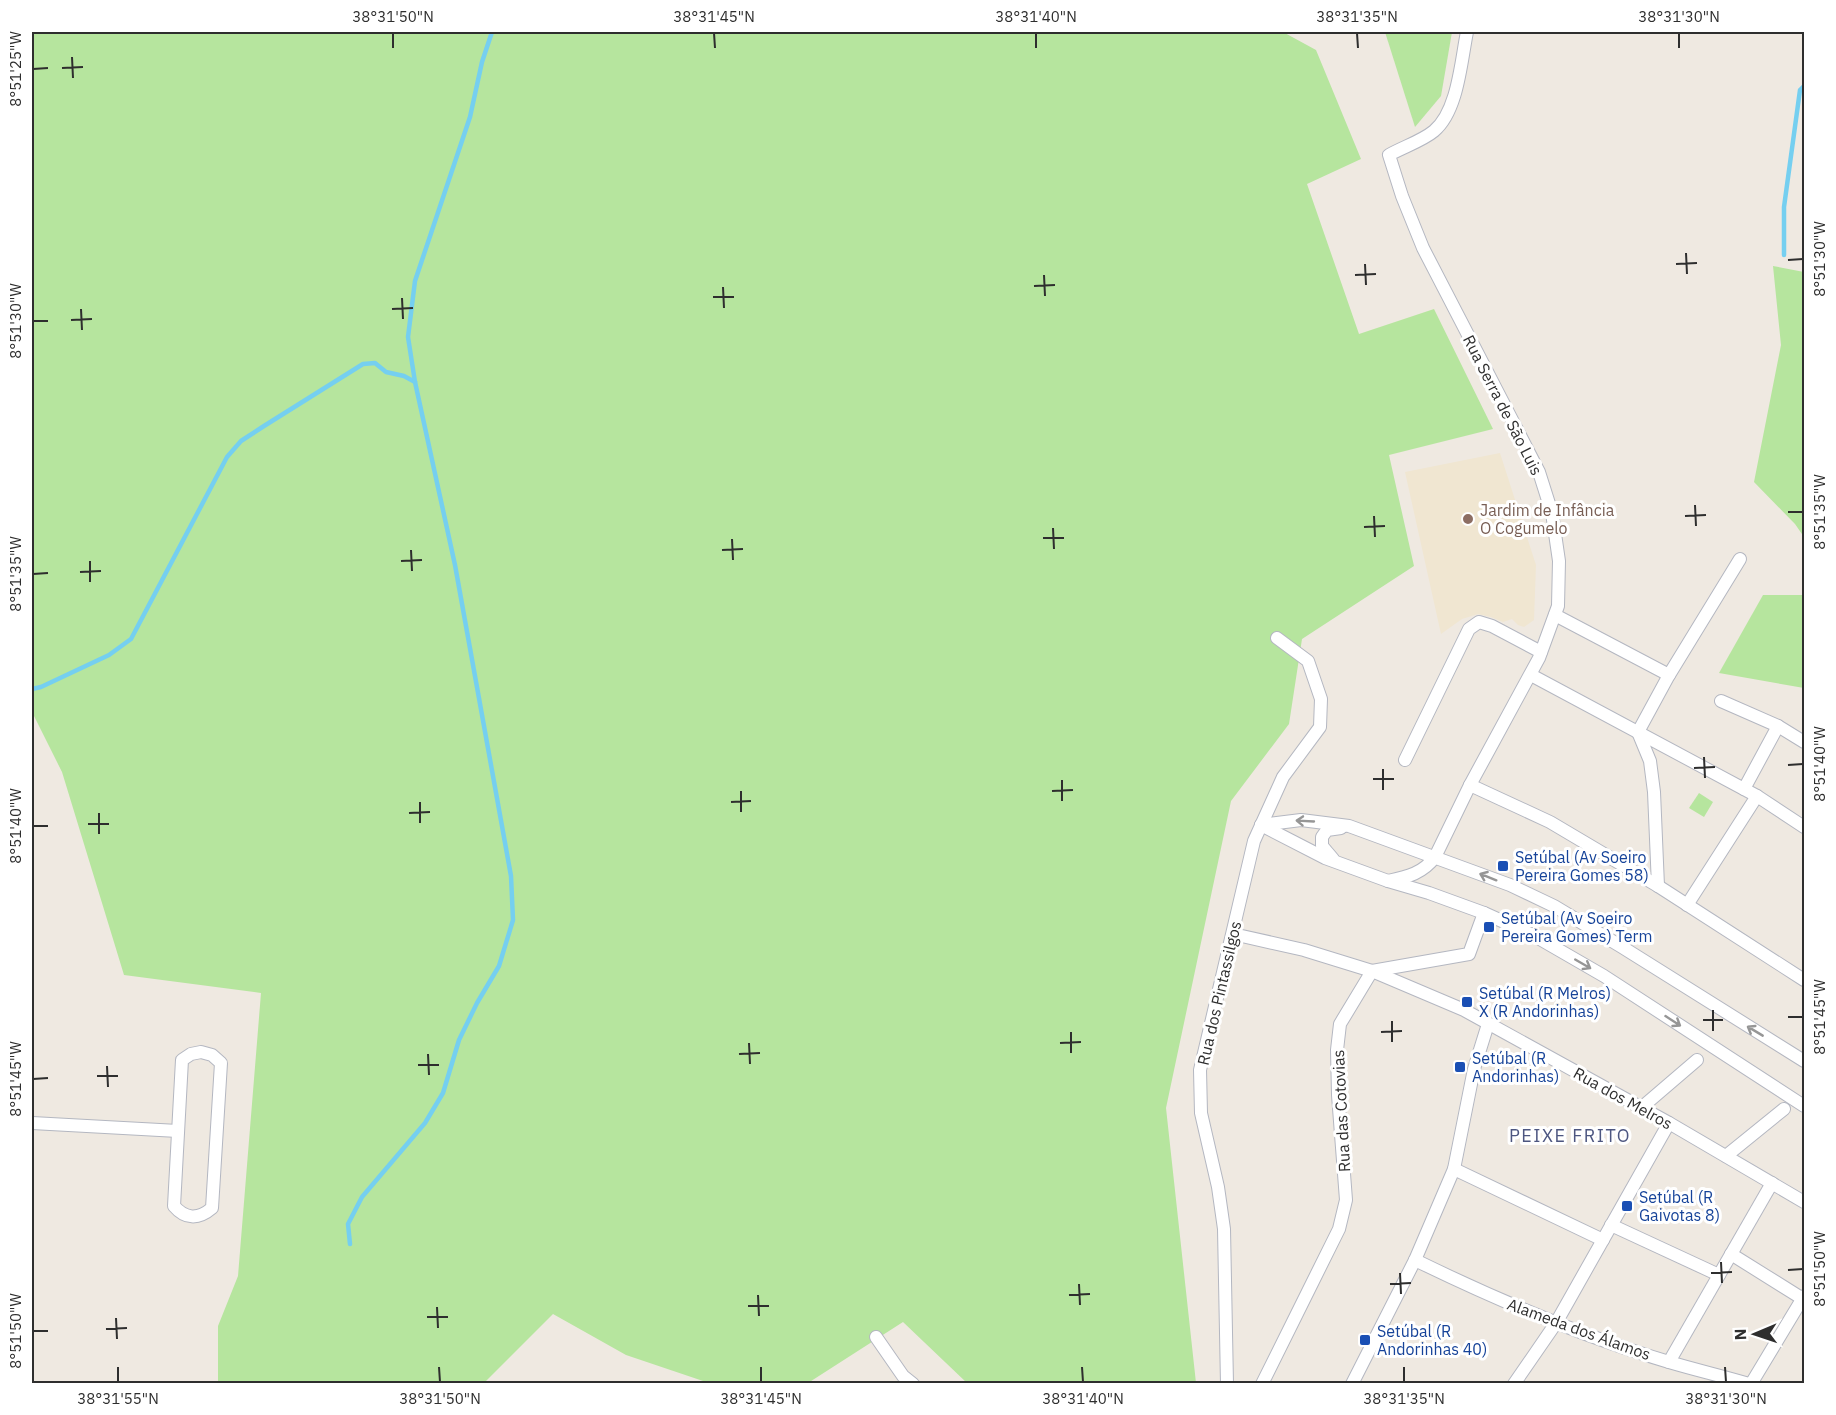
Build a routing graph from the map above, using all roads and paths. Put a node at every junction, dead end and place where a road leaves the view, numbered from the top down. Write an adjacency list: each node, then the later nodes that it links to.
1 (1467, 32): 3 (street, Rua Serra de São Luis)
2 (1740, 560): 7 (street)
3 (1555, 615): 5 (street, Rua Serra de São Luis); 7 (street)
4 (1278, 638): 16 (street, Rua dos Pintassilgos)
5 (1541, 652): 6 (street, Rua Serra de São Luis); 12 (street)
6 (1531, 675): 10 (street); 13 (street, Rua Serra de São Luis)
7 (1669, 675): 10 (street)
8 (1721, 701): 9 (street)
9 (1778, 726): 11 (street); 14 (street)
10 (1638, 732): 14 (street); 22 (street)
11 (1804, 742)
12 (1405, 760)
13 (1470, 785): 19 (street, Rua Serra de São Luis); 22 (street)
14 (1744, 789): 15 (street)
15 (1758, 796): 18 (street); 23 (street)
16 (1261, 825): 17 (street, one-way to 16); 20 (street); 25 (street, Rua dos Pintassilgos)
17 (1349, 826): 19 (street); 20 (street)
18 (1804, 827)
19 (1435, 857): 21 (street); 30 (street, one-way to 19)
20 (1336, 862): 21 (street)
21 (1388, 881): 24 (street)
22 (1658, 886): 23 (street)
23 (1687, 905): 27 (street)
24 (1484, 913): 26 (street); 31 (street, one-way to 31)
25 (1233, 934): 26 (street, Rua dos Melros); 50 (street, Rua dos Pintassilgos)
26 (1371, 971): 28 (street, Rua dos Melros); 52 (street, Rua das Cotovias)
27 (1804, 980)
28 (1488, 1024): 32 (street, Rua dos Melros); 38 (street)
29 (1697, 1060): 32 (street)
30 (1804, 1061)
31 (1804, 1106)
32 (1641, 1108): 35 (street, Rua dos Melros)
33 (1784, 1109): 37 (street)
34 (32, 1123): 36 (street)
35 (1669, 1123): 37 (street, Rua dos Melros); 41 (street)
36 (178, 1131): 36 (street)
37 (1726, 1156): 39 (street, Rua dos Melros)
38 (1454, 1168): 42 (street); 44 (street)
39 (1772, 1183): 40 (street, Rua dos Melros); 43 (street)
40 (1804, 1202)
41 (1611, 1225): 42 (street); 45 (street)
42 (1603, 1240): 47 (street)
43 (1731, 1254): 45 (street); 46 (street)
44 (1415, 1260): 47 (street, Alameda dos Álamos); 53 (street)
45 (1719, 1275): 49 (street)
46 (1803, 1302): 55 (street)
47 (1556, 1323): 49 (street, Alameda dos Álamos); 54 (street)
48 (876, 1336): 51 (street)
49 (1669, 1362): 55 (street, Alameda dos Álamos)
50 (1228, 1381)
51 (913, 1383)
52 (1262, 1383)
53 (1352, 1383)
54 (1514, 1383)
55 (1750, 1383)

